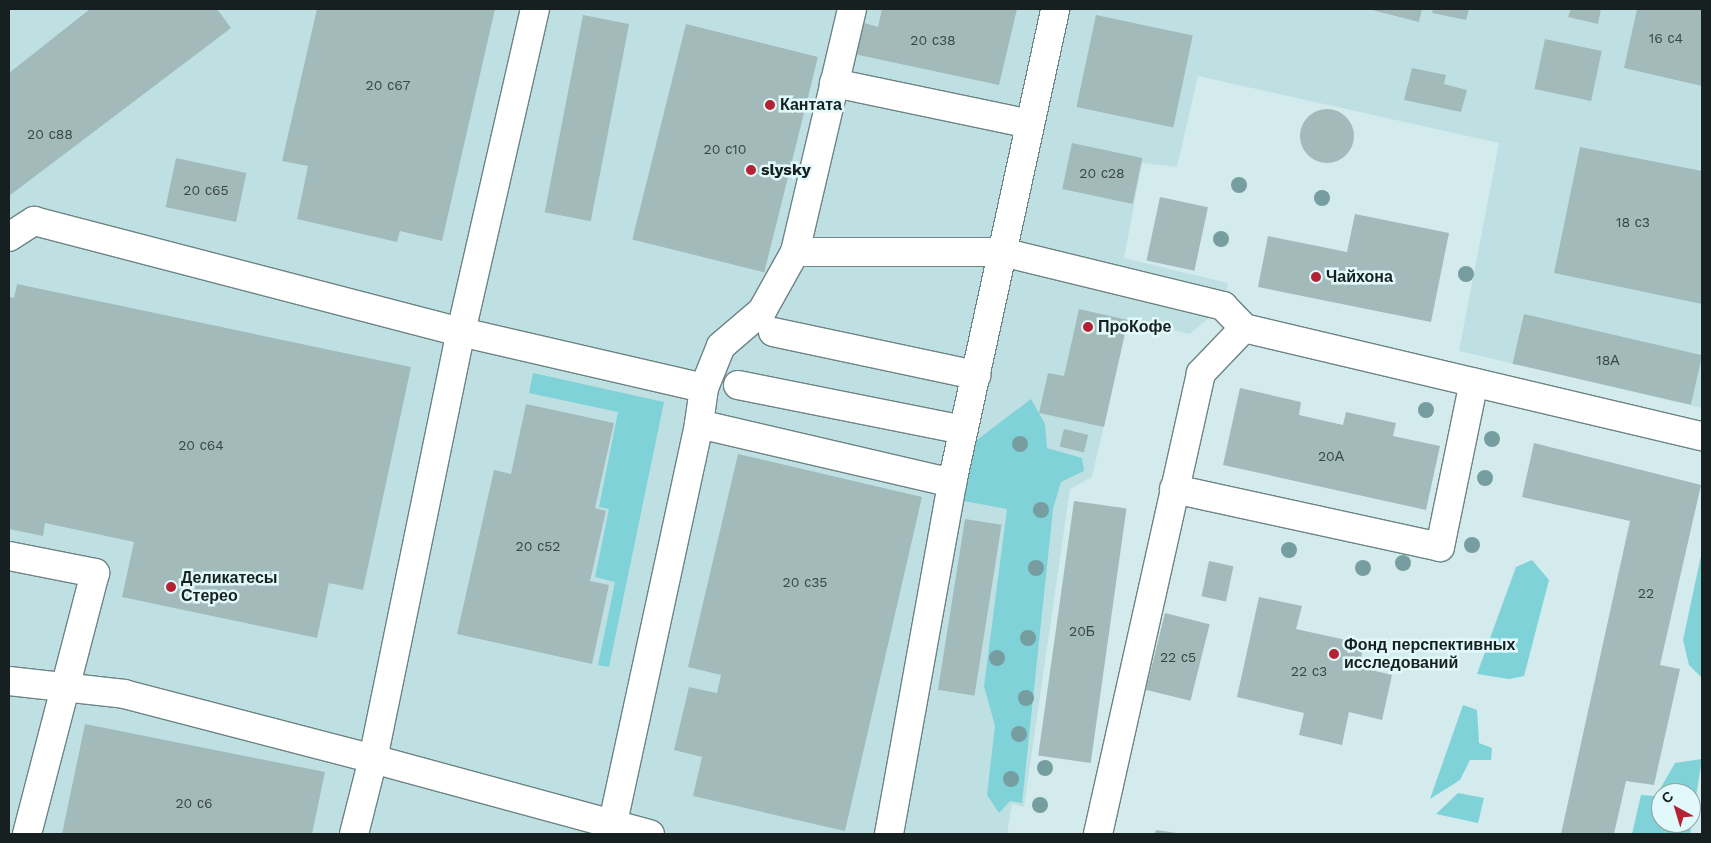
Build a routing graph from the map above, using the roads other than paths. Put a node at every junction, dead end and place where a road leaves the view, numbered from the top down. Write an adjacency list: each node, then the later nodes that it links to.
1 (535, 9): 10 (lane)
2 (1055, 9): 5 (lane)
3 (845, 10): 4 (lane)
4 (834, 83): 5 (lane); 7 (lane)
5 (1030, 124): 8 (lane)
6 (9, 236): 10 (lane)
7 (795, 252): 8 (lane); 15 (lane)
8 (1002, 252): 9 (lane); 12 (lane)
9 (1244, 328): 13 (lane); 20 (lane)
10 (461, 332): 15 (lane); 24 (lane)
11 (773, 332): 12 (lane)
12 (976, 375): 17 (lane)
13 (1474, 382): 18 (lane); 20 (lane)
14 (738, 385): 17 (lane)
15 (704, 388): 16 (lane)
16 (699, 424): 19 (lane); 25 (lane)
17 (964, 430): 19 (lane)
18 (1702, 436)
19 (952, 483): 29 (lane)
20 (1174, 489): 30 (lane)
21 (9, 556): 23 (lane)
22 (9, 681): 23 (lane)
23 (68, 688): 24 (lane); 26 (lane)
24 (372, 759): 25 (lane); 27 (lane)
25 (612, 827): 28 (lane)
26 (27, 834)
27 (354, 834)
28 (650, 834)
29 (889, 834)
30 (1098, 834)

